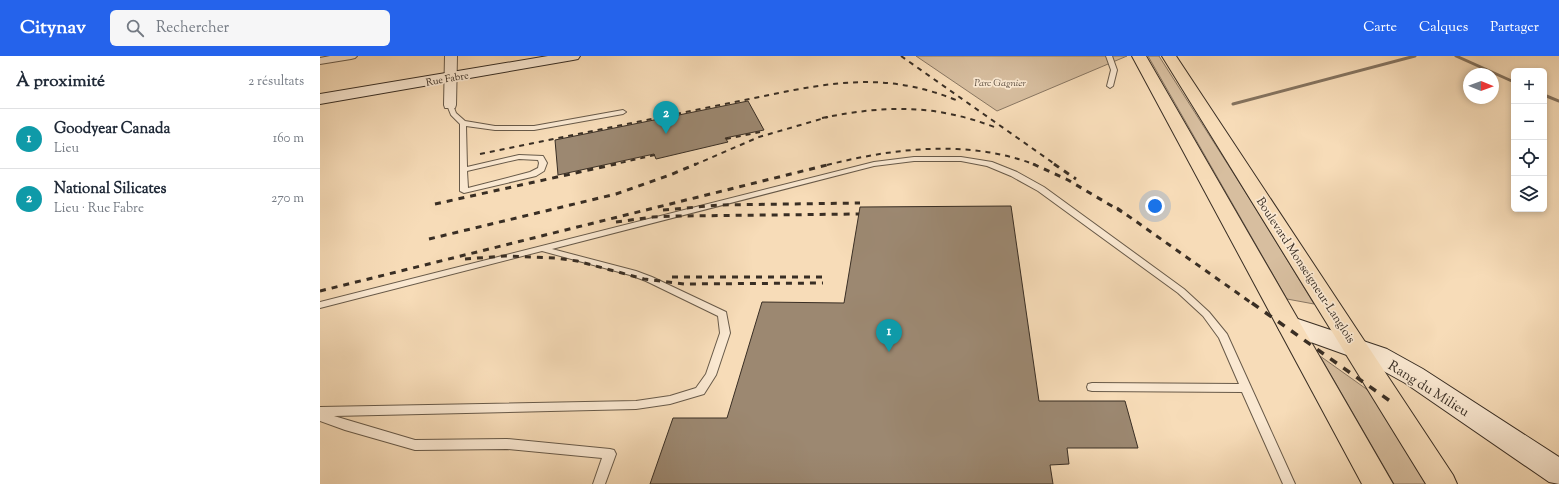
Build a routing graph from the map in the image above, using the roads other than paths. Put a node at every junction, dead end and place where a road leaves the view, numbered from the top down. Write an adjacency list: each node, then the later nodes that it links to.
1 (351, 56): 7 (street)
2 (452, 56): 8 (street)
3 (573, 56): 8 (street, Rue Fabre)
4 (1109, 56): 9 (lane)
5 (1139, 56): 19 (highway)
6 (1169, 56): 20 (highway, Boulevard Monseigneur-Langlois)
7 (320, 61)
8 (451, 77): 10 (street, Rue Fabre); 11 (street)
9 (1110, 86)
10 (320, 99)
11 (450, 105): 13 (lane)
12 (623, 112): 13 (lane)
13 (463, 123): 14 (lane)
14 (464, 170): 14 (lane)
15 (541, 248): 16 (lane); 22 (lane); 23 (lane)
16 (353, 296): 17 (lane); 18 (lane)
17 (320, 305)
18 (320, 310)
19 (1289, 325): 20 (street, Rang du Milieu); 28 (highway)
20 (1356, 348): 25 (street, Rang du Milieu); 29 (highway, Boulevard Monseigneur-Langlois)
21 (1092, 387): 22 (lane)
22 (1246, 388): 27 (lane)
23 (320, 412)
24 (320, 416): 26 (lane)
25 (1559, 472)
26 (599, 484)
27 (1289, 484)
28 (1378, 484)
29 (1442, 484)

